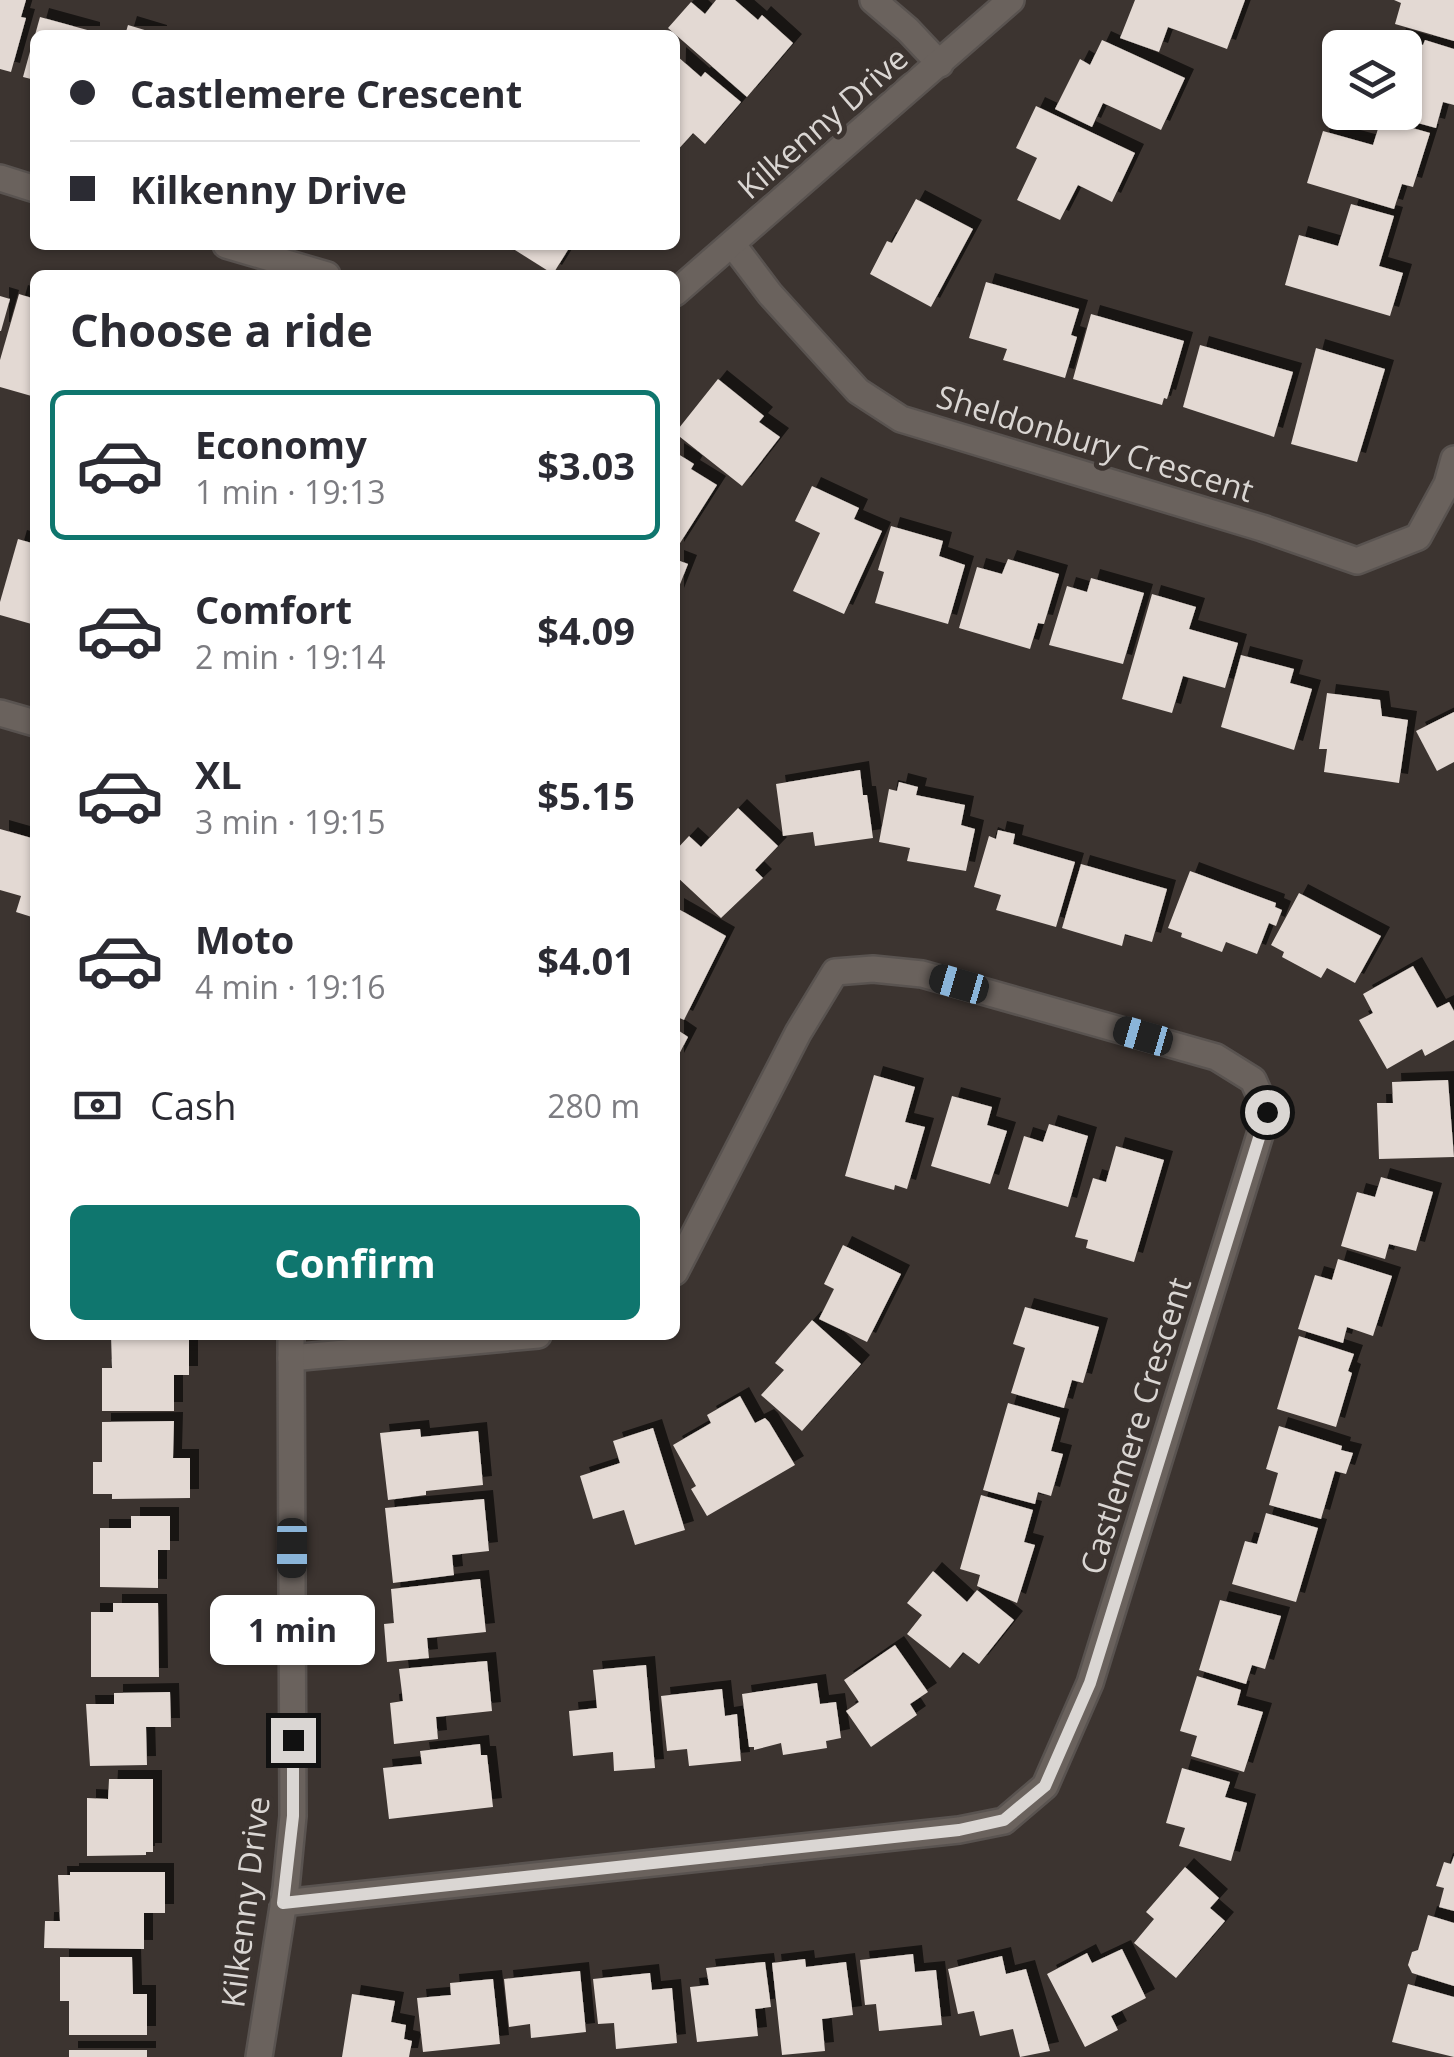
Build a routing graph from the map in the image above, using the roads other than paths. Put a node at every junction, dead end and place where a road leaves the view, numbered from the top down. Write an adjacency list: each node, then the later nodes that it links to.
1 (873, 0): 3 (street)
2 (1011, 0): 3 (street, Kilkenny Drive)
3 (940, 64): 6 (street, Kilkenny Drive)
4 (0, 178): 5 (street)
5 (30, 187)
6 (733, 244): 9 (street, Kilkenny Drive); 10 (street, Sheldonbury Crescent)
7 (243, 250): 8 (street)
8 (310, 270)
9 (680, 289)
10 (1454, 458)
11 (0, 713): 12 (street)
12 (30, 722)
13 (680, 1262): 16 (street, Castlemere Crescent)
14 (426, 1340): 15 (street)
15 (291, 1346): 16 (street, Kilkenny Drive)
16 (283, 1903): 17 (street, Kilkenny Drive)
17 (259, 2057)

